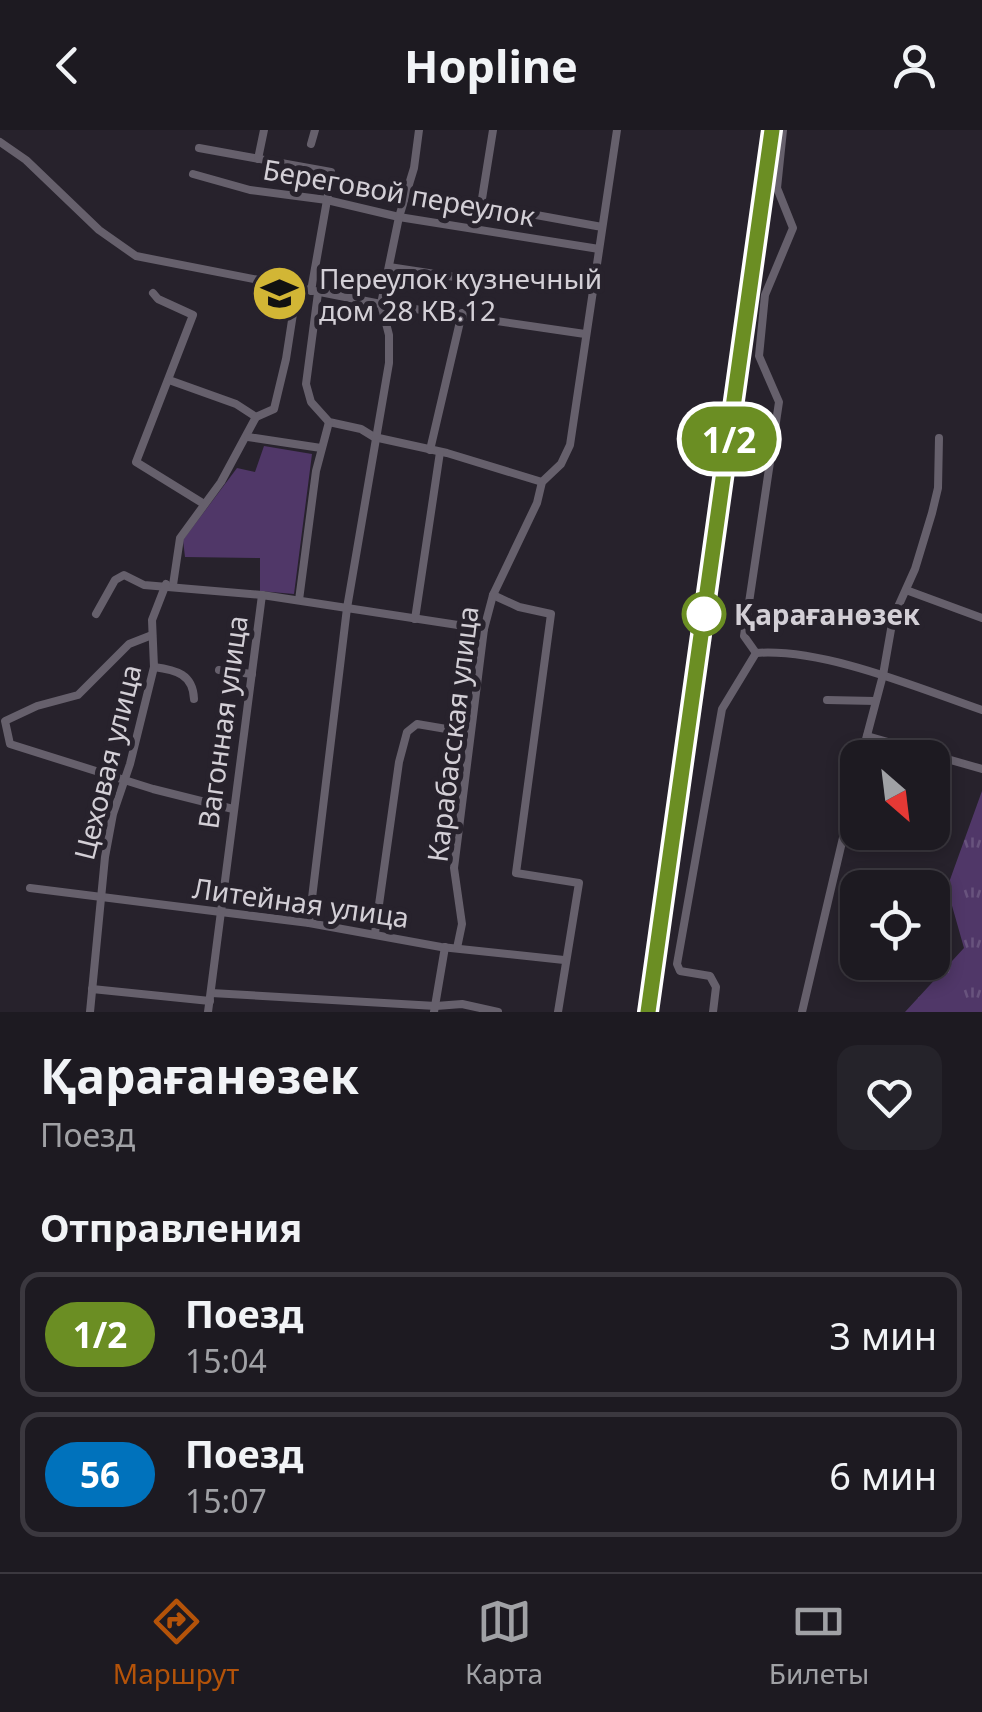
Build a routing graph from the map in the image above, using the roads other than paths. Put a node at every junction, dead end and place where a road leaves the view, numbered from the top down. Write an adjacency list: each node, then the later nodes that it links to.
1 (264, 130): 10 (street)
2 (315, 130): 8 (street)
3 (419, 130): 15 (street)
4 (493, 130): 17 (street)
5 (618, 130): 19 (street, Карабасская улица)
6 (783, 130): 50 (street)
7 (0, 142): 23 (street)
8 (312, 144)
9 (199, 148): 10 (street)
10 (258, 159): 11 (street)
11 (331, 172)
12 (192, 174): 16 (street, Береговой переулок)
13 (330, 183): 16 (street)
14 (372, 185): 15 (street)
15 (407, 190): 17 (street); 18 (street)
16 (327, 200): 18 (street, Береговой переулок); 24 (street)
17 (481, 205): 19 (street)
18 (398, 217): 20 (street, Береговой переулок); 21 (street)
19 (602, 227): 20 (street, Карабасская улица)
20 (598, 249): 28 (street, Карабасская улица)
21 (388, 266): 22 (street); 26 (street)
22 (488, 282)
23 (296, 288): 24 (street); 30 (street, Цеховая улица)
24 (315, 292): 26 (street); 31 (street)
25 (153, 293): 29 (street)
26 (381, 304): 27 (street); 33 (street)
27 (462, 314): 28 (street); 36 (street)
28 (585, 334): 37 (street, Карабасская улица)
29 (169, 380): 30 (street); 38 (street)
30 (256, 417): 32 (street, Цеховая улица)
31 (330, 422): 33 (street); 35 (street)
32 (248, 437): 35 (street); 38 (street, Цеховая улица)
33 (374, 438): 36 (street); 44 (street)
34 (939, 438): 40 (street)
35 (321, 448): 43 (street)
36 (435, 451): 37 (street); 47 (street)
37 (542, 482): 41 (street, Карабасская улица)
38 (204, 504): 39 (street, Цеховая улица)
39 (169, 585): 42 (street); 45 (street); 49 (street, Цеховая улица)
40 (906, 590): 46 (street); 54 (street)
41 (493, 594): 48 (street, Карабасская улица); 73 (street)
42 (262, 596): 43 (street, Вагонная улица); 53 (street, Вагонная улица)
43 (299, 600): 44 (street, Вагонная улица)
44 (347, 608): 47 (street, Вагонная улица); 69 (street)
45 (96, 614)
46 (982, 618)
47 (415, 619): 48 (street, Вагонная улица)
48 (484, 629): 59 (street, Карабасская улица)
49 (152, 635): 51 (street, Цеховая улица); 63 (street)
50 (756, 653): 54 (street); 83 (street)
51 (154, 667): 55 (street); 63 (street, Цеховая улица)
52 (220, 670): 53 (street)
53 (252, 674): 64 (street, Вагонная улица)
54 (883, 675): 57 (street); 58 (street)
55 (194, 699)
56 (827, 700): 57 (street)
57 (875, 701): 60 (street)
58 (982, 710)
59 (470, 733): 70 (street); 72 (street, Карабасская улица)
60 (867, 736): 61 (street); 62 (street)
61 (866, 740)
62 (982, 769)
63 (124, 779): 64 (street); 67 (street, Цеховая улица)
64 (233, 809): 68 (street, Вагонная улица)
65 (840, 850): 84 (street)
66 (30, 888): 67 (street, Литейная улица)
67 (100, 897): 68 (street, Литейная улица); 74 (street, Цеховая улица)
68 (220, 912): 69 (street, Литейная улица); 75 (street, Вагонная улица)
69 (309, 923): 70 (street, Литейная улица)
70 (375, 933): 71 (street, Литейная улица)
71 (445, 948): 72 (street, Литейная улица); 77 (street)
72 (457, 948): 73 (street, Литейная улица)
73 (564, 960): 82 (street)
74 (92, 989): 75 (street); 78 (street, Цеховая улица)
75 (210, 997): 76 (street); 79 (street, Вагонная улица)
76 (320, 998): 77 (street); 80 (street)
77 (435, 1009): 81 (street)
78 (90, 1012)
79 (208, 1012)
80 (318, 1012)
81 (498, 1012)
82 (558, 1012)
83 (713, 1012)
84 (802, 1012)

